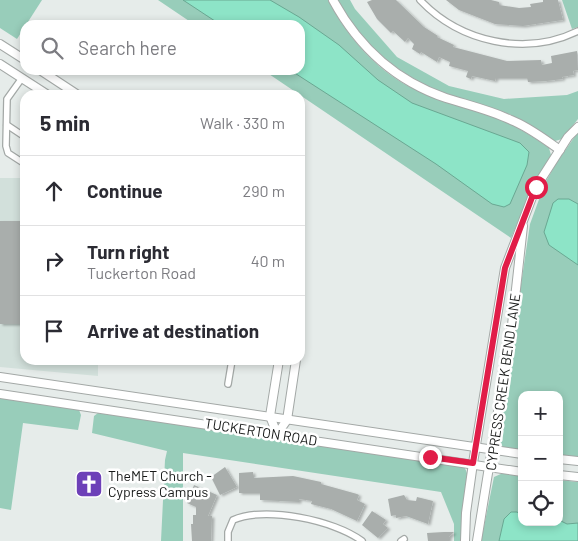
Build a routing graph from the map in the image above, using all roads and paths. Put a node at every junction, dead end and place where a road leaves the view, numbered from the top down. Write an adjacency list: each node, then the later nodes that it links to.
1 (333, 0): 15 (street)
2 (420, 0): 3 (street)
3 (578, 31)
4 (0, 44): 5 (street)
5 (20, 57)
6 (0, 64): 9 (street)
7 (24, 75): 9 (street)
8 (48, 75): 11 (street)
9 (22, 78): 10 (street); 12 (street)
10 (40, 90)
11 (70, 90)
12 (6, 125): 14 (street); 16 (street)
13 (578, 127): 15 (street, CYPRESS CREEK BEND LANE)
14 (20, 134)
15 (560, 150): 17 (street, CYPRESS CREEK BEND LANE)
16 (20, 161)
17 (524, 222): 29 (street, CYPRESS CREEK BEND LANE); 30 (street, CYPRESS CREEK BEND LANE)
18 (231, 365): 22 (street)
19 (278, 365): 26 (street)
20 (295, 365): 27 (street)
21 (0, 377): 23 (street, TUCKERTON ROAD)
22 (228, 384)
23 (90, 391): 25 (street); 26 (street, TUCKERTON ROAD)
24 (0, 394): 25 (street, TUCKERTON ROAD)
25 (88, 406): 28 (street, TUCKERTON ROAD)
26 (270, 416): 27 (street, TUCKERTON ROAD); 28 (street)
27 (287, 420): 28 (street); 29 (street, TUCKERTON ROAD)
28 (277, 434): 34 (street, TUCKERTON ROAD)
29 (476, 447): 30 (street, TUCKERTON ROAD); 34 (street, CYPRESS CREEK BEND LANE)
30 (493, 449): 31 (street, TUCKERTON ROAD); 35 (street, CYPRESS CREEK BEND LANE)
31 (518, 453)
32 (563, 459): 33 (street)
33 (578, 460)
34 (473, 463): 35 (street, TUCKERTON ROAD); 41 (street, CYPRESS CREEK BEND LANE)
35 (490, 467): 36 (street, TUCKERTON ROAD); 42 (street, CYPRESS CREEK BEND LANE)
36 (518, 471)
37 (563, 475): 38 (street)
38 (578, 477)
39 (228, 541): 40 (street)
40 (362, 541)
41 (465, 541)
42 (477, 541)

